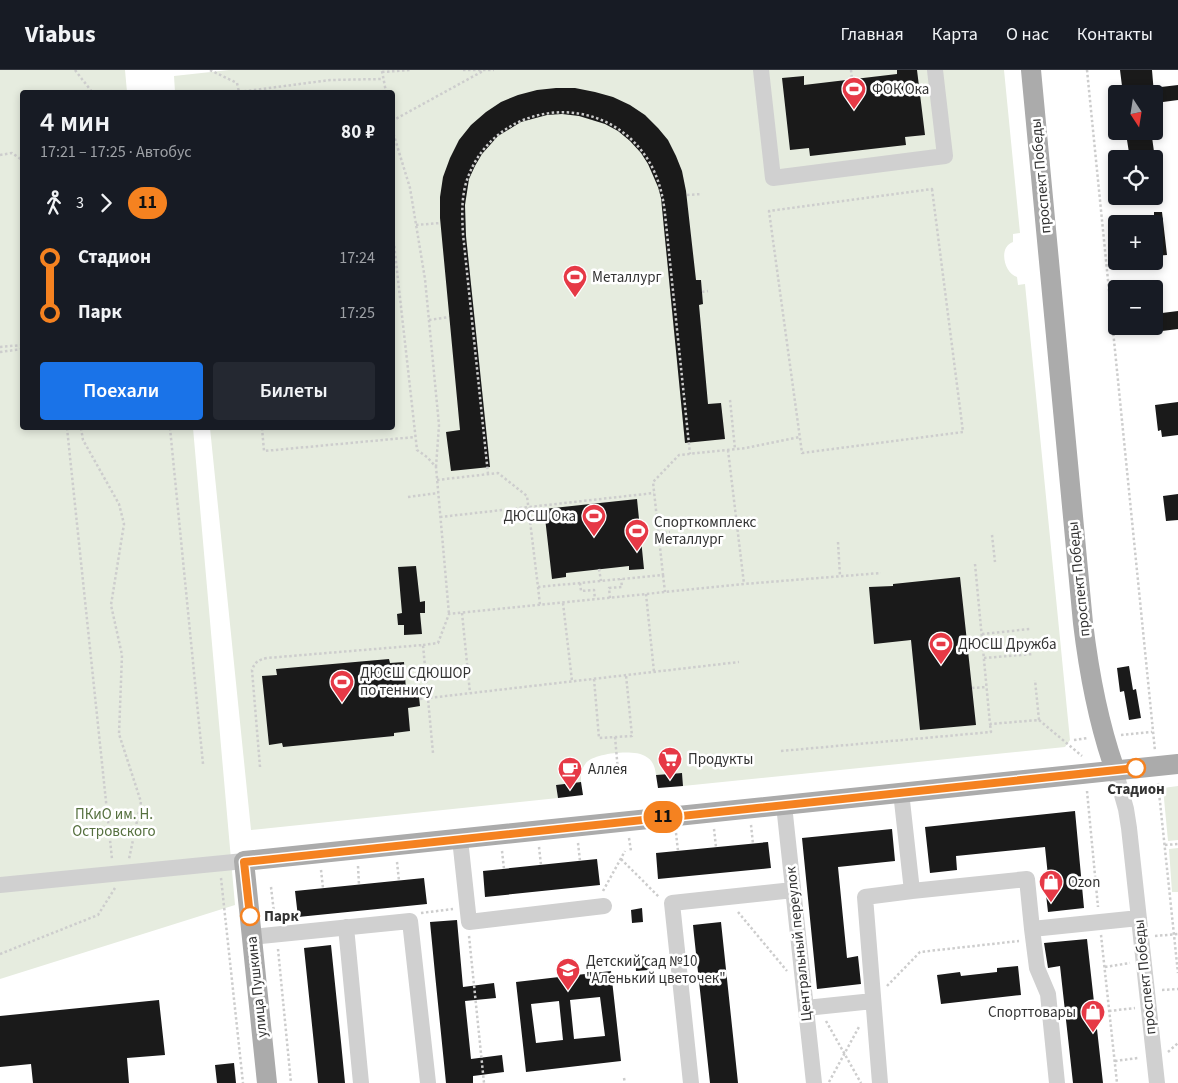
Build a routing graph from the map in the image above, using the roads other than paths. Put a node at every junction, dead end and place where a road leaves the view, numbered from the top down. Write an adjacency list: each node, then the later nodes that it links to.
1 (761, 70): 2 (street)
2 (935, 70)
3 (1031, 70): 5 (main road, проспект Победы)
4 (1178, 764): 5 (main road)
5 (1114, 770): 6 (main road); 15 (street, проспект Победы)
6 (901, 792): 7 (main road); 12 (street)
7 (784, 805): 8 (main road); 11 (street, Центральный переулок)
8 (460, 839): 9 (main road); 13 (street)
9 (244, 862): 10 (street); 17 (main road, улица Пушкина)
10 (0, 885)
11 (793, 890): 19 (street, Центральный переулок); 23 (street)
12 (912, 891): 16 (street); 18 (street)
13 (599, 907)
14 (346, 927): 17 (street); 21 (street); 22 (street)
15 (1140, 928): 16 (street); 27 (street, проспект Победы)
16 (1033, 934): 26 (street)
17 (252, 937): 20 (main road, улица Пушкина)
18 (873, 1001): 19 (street); 25 (street)
19 (809, 1002): 24 (street, Центральный переулок)
20 (268, 1083)
21 (361, 1083)
22 (428, 1083)
23 (691, 1083)
24 (814, 1083)
25 (880, 1083)
26 (1057, 1083)
27 (1157, 1083)

